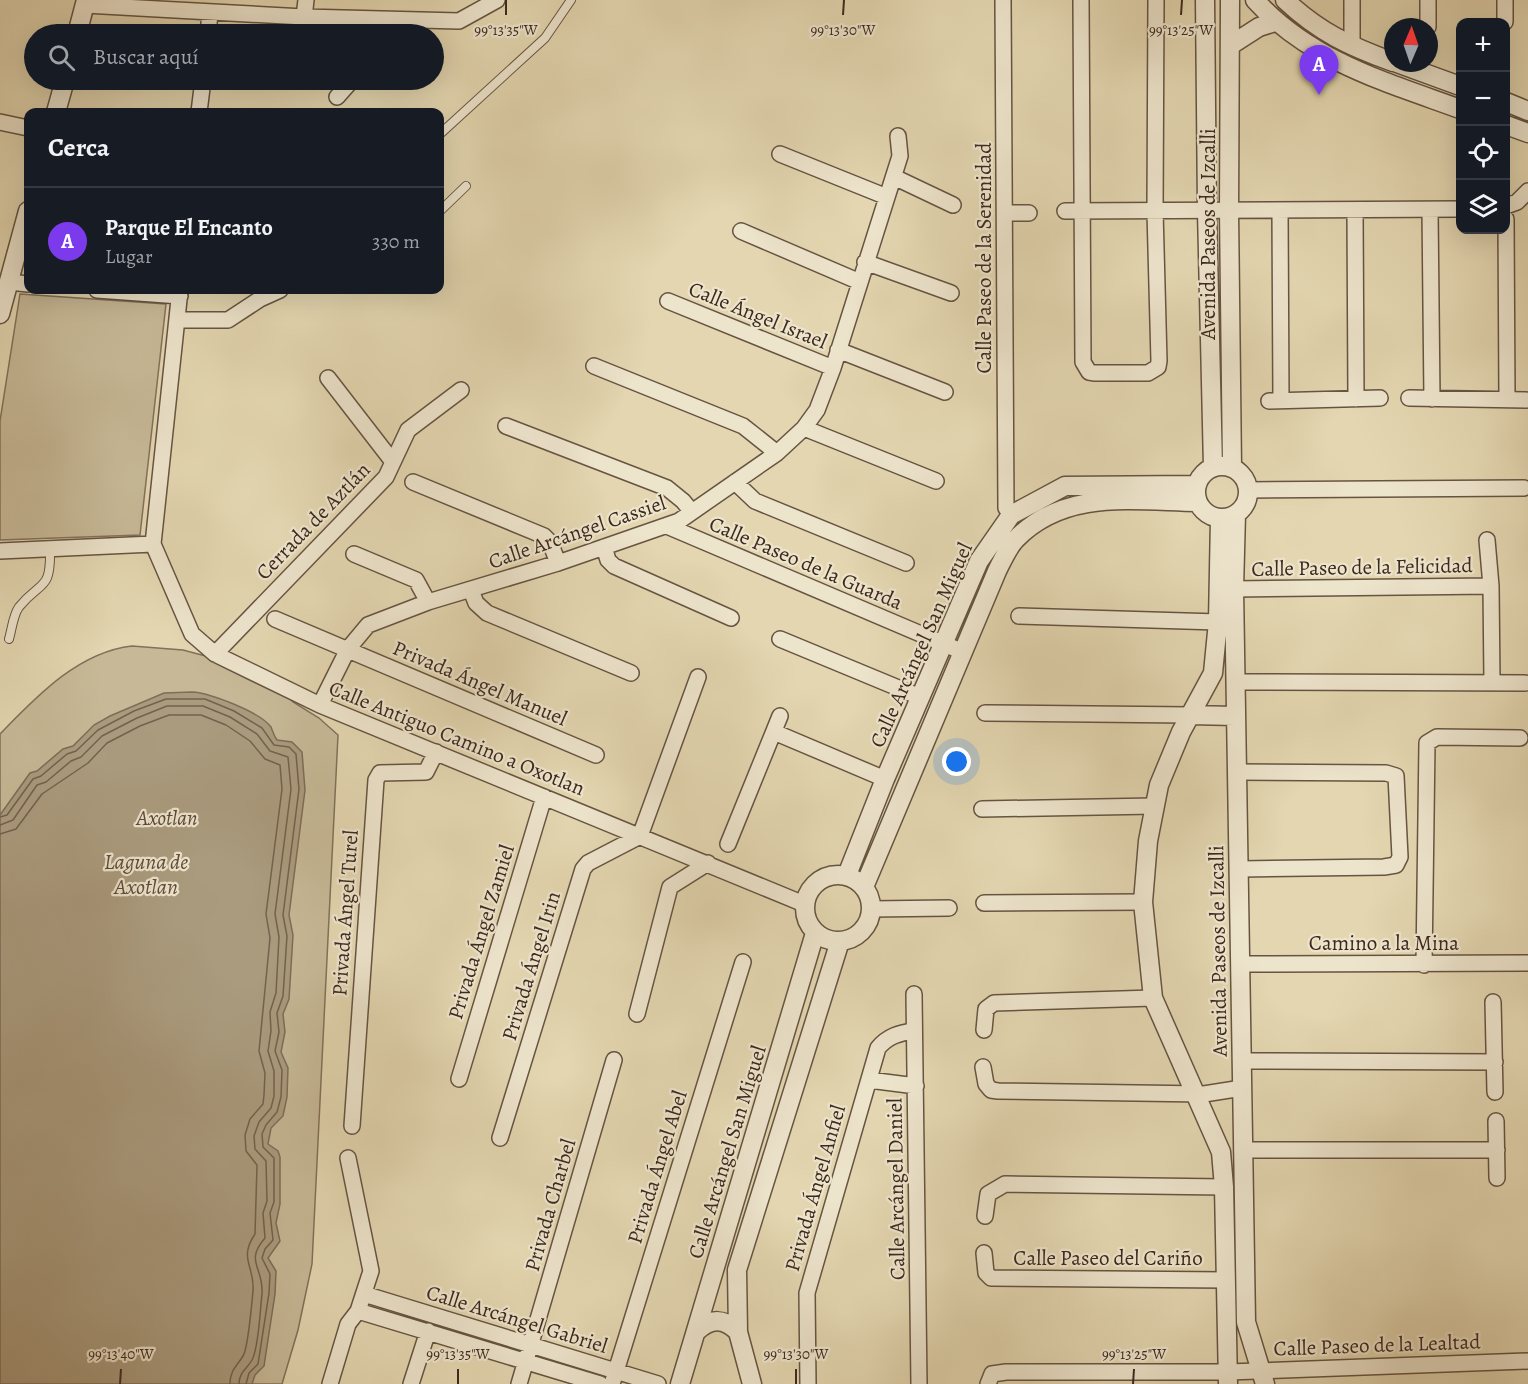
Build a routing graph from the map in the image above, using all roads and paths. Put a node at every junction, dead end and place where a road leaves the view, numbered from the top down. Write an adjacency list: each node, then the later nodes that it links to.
1 (306, 0): 16 (street)
2 (497, 0): 17 (street)
3 (572, 0): 41 (lane)
4 (1003, 0): 61 (street, Calle Paseo de la Serenidad)
5 (1081, 0): 57 (street)
6 (1156, 0): 58 (street)
7 (1205, 0): 59 (street, Avenida Paseos de Izcalli)
8 (1230, 0): 24 (street, Avenida Paseos de Izcalli)
9 (1255, 0): 20 (street)
10 (1285, 0): 25 (street)
11 (1352, 0): 25 (street)
12 (1428, 0): 18 (street)
13 (1505, 0): 19 (street)
14 (85, 2): 15 (street); 21 (street)
15 (210, 13): 16 (street); 22 (street)
16 (304, 17): 17 (street)
17 (388, 18): 23 (street)
18 (1428, 18)
19 (1505, 18)
20 (1275, 22): 24 (street); 34 (street)
21 (80, 24)
22 (209, 24)
23 (387, 24)
24 (1231, 45): 60 (street, Avenida Paseos de Izcalli)
25 (1352, 47): 26 (street)
26 (1384, 58)
27 (1435, 72): 28 (street)
28 (1456, 83)
29 (62, 90): 35 (street)
30 (202, 90): 36 (street)
31 (343, 90): 32 (street)
32 (337, 97)
33 (1510, 104): 37 (street)
34 (1456, 107)
35 (57, 108)
36 (200, 108)
37 (1528, 111)
38 (0, 122): 40 (street)
39 (1509, 126): 42 (street)
40 (24, 127)
41 (444, 130)
42 (1528, 133)
43 (898, 136): 45 (street, Calle Arcángel Cassiel)
44 (780, 154): 48 (street)
45 (894, 177): 48 (street, Calle Arcángel Cassiel); 50 (street)
46 (466, 186): 51 (lane)
47 (1528, 191): 49 (street)
48 (887, 197): 66 (street, Calle Arcángel Cassiel)
49 (1510, 204)
50 (953, 205)
51 (444, 207)
52 (1456, 209): 55 (street)
53 (1280, 210): 54 (street); 60 (street); 84 (street)
54 (1355, 210): 55 (street); 84 (street)
55 (1430, 210): 85 (street)
56 (1065, 211): 57 (street)
57 (1081, 211): 58 (street); 58 (street)
58 (1155, 211): 59 (street)
59 (1206, 211): 60 (street); 92 (street, Avenida Paseos de Izcalli)
60 (1229, 211): 93 (street, Avenida Paseos de Izcalli)
61 (1005, 213): 62 (street); 101 (street, Calle Paseo de la Serenidad)
62 (1029, 213)
63 (24, 226): 67 (street)
64 (741, 231): 68 (street)
65 (1506, 234): 86 (street)
66 (865, 262): 68 (street, Calle Arcángel Cassiel); 70 (street)
67 (9, 282): 69 (street); 74 (street)
68 (860, 282): 76 (street, Calle Arcángel Cassiel)
69 (24, 284)
70 (951, 293)
71 (180, 294): 75 (street)
72 (273, 294): 75 (street)
73 (668, 301): 78 (street, Calle Ángel Israel)
74 (0, 314)
75 (177, 320): 105 (street)
76 (838, 350): 78 (street, Calle Arcángel Cassiel); 81 (street)
77 (594, 366): 90 (street)
78 (833, 368): 89 (street, Calle Arcángel Cassiel)
79 (328, 378): 91 (street)
80 (460, 390): 91 (street, Cerrada de Aztlán)
81 (945, 392)
82 (1380, 398): 84 (street)
83 (1409, 398): 85 (street)
84 (1356, 399)
85 (1432, 399): 86 (street)
86 (1507, 399): 87 (street)
87 (1526, 400)
88 (506, 426): 100 (street)
89 (804, 428): 90 (street, Calle Arcángel Cassiel); 94 (street)
90 (777, 453): 96 (street, Calle Arcángel Cassiel)
91 (393, 462): 125 (street, Cerrada de Aztlán)
92 (1213, 467): 93 (street); 99 (street)
93 (1232, 468): 98 (street)
94 (936, 481)
95 (413, 482): 110 (street)
96 (735, 482): 100 (street, Calle Arcángel Cassiel); 111 (street)
97 (1524, 488): 98 (street)
98 (1248, 490): 102 (street)
99 (1197, 493): 101 (street, Calle Arcángel San Miguel); 102 (street); 124 (street, Calle Arcángel San Miguel)
100 (692, 512): 103 (street, Calle Arcángel Cassiel)
101 (1011, 515): 122 (street, Calle Arcángel San Miguel)
102 (1228, 516): 114 (street, Avenida Paseos de Izcalli); 119 (street, Avenida Paseos de Izcalli)
103 (667, 526): 106 (street, Calle Arcángel Cassiel); 122 (street, Calle Paseo de la Guarda)
104 (1487, 540): 112 (street, Calle Paseo de la Felicidad)
105 (153, 544): 107 (street); 125 (street, Calle Antiguo Camino a Oxotlan)
106 (604, 547): 110 (street, Calle Arcángel Cassiel); 117 (street)
107 (50, 549): 108 (street); 120 (lane)
108 (0, 551)
109 (354, 554): 115 (street)
110 (558, 563): 113 (street, Calle Arcángel Cassiel)
111 (906, 563)
112 (1491, 586): 114 (street, Calle Paseo de la Felicidad); 129 (street, Calle Paseo de la Felicidad)
113 (471, 590): 115 (street, Calle Arcángel Cassiel); 126 (street)
114 (1234, 590): 128 (street, Avenida Paseos de Izcalli)
115 (428, 602): 123 (street, Calle Arcángel Cassiel)
116 (1019, 616): 119 (street)
117 (731, 618)
118 (275, 619): 123 (street, Privada Ángel Manuel)
119 (1218, 622): 134 (street, Avenida Paseos de Izcalli)
120 (9, 639)
121 (780, 639): 131 (street)
122 (944, 644): 124 (street, Calle Paseo de la Guarda); 131 (street, Calle Arcángel San Miguel)
123 (348, 649): 132 (street, Calle Arcángel Cassiel); 140 (street, Privada Ángel Manuel)
124 (963, 652): 151 (street, Calle Arcángel San Miguel)
125 (215, 654): 132 (street, Calle Antiguo Camino a Oxotlan)
126 (630, 673)
127 (698, 677): 146 (street)
128 (1236, 682): 129 (street); 136 (street, Avenida Paseos de Izcalli)
129 (1492, 682): 130 (street)
130 (1525, 682)
131 (920, 697): 142 (street, Calle Arcángel San Miguel)
132 (320, 705): 139 (street, Calle Antiguo Camino a Oxotlan)
133 (985, 713): 134 (street)
134 (1190, 715): 136 (street); 144 (street, Avenida Paseos de Izcalli)
135 (780, 716): 137 (street)
136 (1235, 716): 141 (street, Avenida Paseos de Izcalli)
137 (774, 732): 142 (street); 147 (street)
138 (1520, 738): 162 (street)
139 (436, 752): 143 (street, Calle Antiguo Camino a Oxotlan); 180 (street, Privada Ángel Turel)
140 (596, 755)
141 (1238, 772): 149 (street, Avenida Paseos de Izcalli); 149 (street)
142 (885, 779): 150 (street, Calle Arcángel San Miguel)
143 (544, 797): 146 (street, Calle Antiguo Camino a Oxotlan); 173 (street, Privada Ángel Zamiel)
144 (1154, 806): 145 (street); 152 (street, Avenida Paseos de Izcalli)
145 (982, 809)
146 (640, 836): 148 (street, Calle Antiguo Camino a Oxotlan); 181 (street, Privada Ángel Irin)
147 (728, 844)
148 (708, 863): 154 (street, Calle Antiguo Camino a Oxotlan); 166 (street)
149 (1240, 869): 161 (street, Avenida Paseos de Izcalli)
150 (847, 875): 151 (street); 154 (street)
151 (864, 887): 156 (street)
152 (1143, 902): 153 (street); 164 (street, Avenida Paseos de Izcalli)
153 (984, 903)
154 (804, 904): 157 (street)
155 (949, 908): 156 (street)
156 (871, 909): 158 (street)
157 (815, 933): 158 (street); 193 (street, Calle Arcángel San Miguel)
158 (840, 941): 194 (street)
159 (743, 962): 198 (street, Privada Ángel Abel)
160 (1528, 963): 162 (street, Camino a la Mina)
161 (1241, 964): 162 (street, Camino a la Mina); 170 (street, Avenida Paseos de Izcalli)
162 (1424, 965)
163 (914, 994): 168 (street, Calle Arcángel Daniel)
164 (1153, 998): 167 (street); 178 (street, Avenida Paseos de Izcalli)
165 (1493, 1002): 171 (street)
166 (637, 1014)
167 (984, 1030)
168 (914, 1031): 174 (street, Privada Ángel Anfiel); 175 (street, Calle Arcángel Daniel)
169 (614, 1060): 195 (street, Privada Charbel)
170 (1242, 1062): 171 (street); 176 (street, Avenida Paseos de Izcalli)
171 (1495, 1062): 177 (street)
172 (983, 1067): 178 (street)
173 (459, 1079)
174 (869, 1080): 175 (street); 209 (street, Privada Ángel Anfiel)
175 (916, 1086): 210 (street, Calle Arcángel Daniel)
176 (1242, 1088): 178 (street); 182 (street, Avenida Paseos de Izcalli)
177 (1495, 1092)
178 (1194, 1093): 186 (street, Avenida Paseos de Izcalli)
179 (1496, 1121): 183 (street)
180 (352, 1126)
181 (500, 1138)
182 (1242, 1150): 183 (street); 199 (street, Avenida Paseos de Izcalli)
183 (1497, 1150): 185 (street)
184 (348, 1158): 190 (street)
185 (1497, 1178)
186 (1224, 1187): 187 (street); 189 (street, Avenida Paseos de Izcalli)
187 (986, 1216)
188 (984, 1253): 189 (street, Calle Paseo del Cariño)
189 (1226, 1280): 200 (street, Avenida Paseos de Izcalli)
190 (364, 1294): 191 (street); 195 (street, Calle Arcángel Gabriel)
191 (358, 1311): 192 (street, Calle Arcángel Gabriel); 202 (street)
192 (428, 1331): 196 (street, Calle Arcángel Gabriel); 203 (street)
193 (697, 1331): 194 (street); 207 (street, Calle Arcángel San Miguel)
194 (738, 1332): 208 (street)
195 (531, 1344): 196 (street, Privada Charbel); 198 (street, Calle Arcángel Gabriel)
196 (526, 1361): 204 (street, Privada Charbel); 205 (street, Calle Arcángel Gabriel)
197 (1528, 1361): 199 (street, Calle Paseo de la Lealtad)
198 (614, 1377): 206 (street, Calle Arcángel Gabriel)
199 (1262, 1377): 200 (street, Calle Paseo de la Lealtad)
200 (1228, 1378): 201 (street, Calle Paseo de la Lealtad)
201 (990, 1379)
202 (330, 1384)
203 (411, 1384)
204 (519, 1384)
205 (600, 1384)
206 (658, 1384)
207 (680, 1384)
208 (752, 1384)
209 (808, 1384)
210 (919, 1384)

